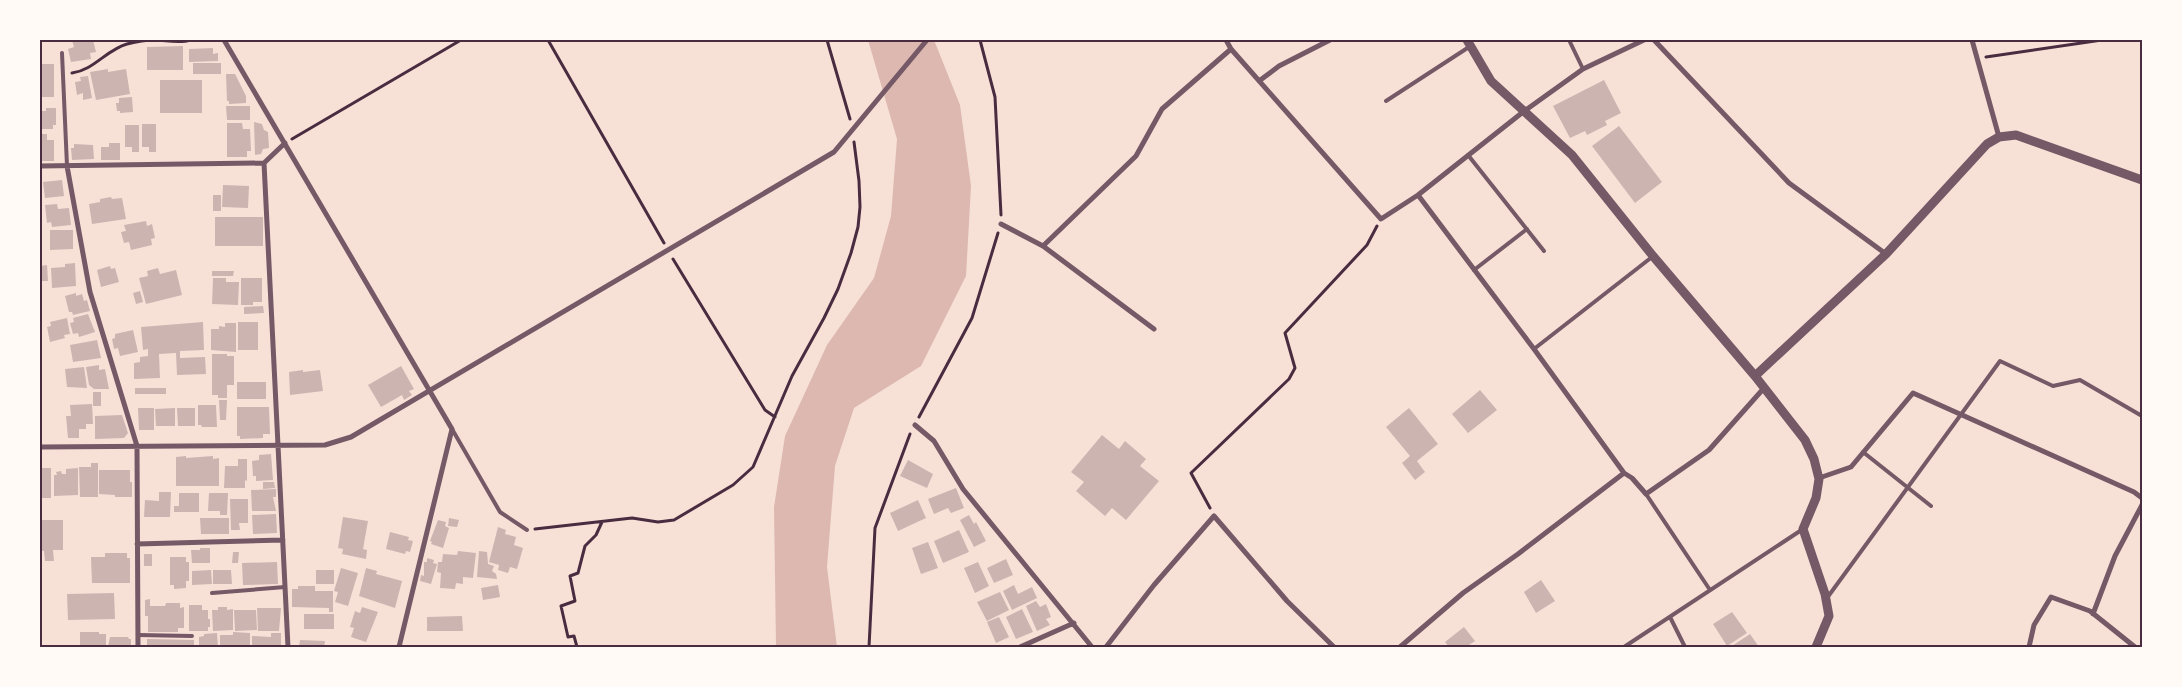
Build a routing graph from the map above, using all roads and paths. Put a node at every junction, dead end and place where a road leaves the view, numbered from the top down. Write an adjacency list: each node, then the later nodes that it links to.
1 (190, 40): 20 (path)
2 (224, 40): 26 (street)
3 (461, 40): 26 (path)
4 (548, 40): 37 (path)
5 (827, 40): 24 (path)
6 (927, 40): 24 (street)
7 (980, 40): 34 (path)
8 (1226, 40): 16 (street)
9 (1330, 40): 21 (street)
10 (1569, 40): 19 (lane)
11 (1644, 40): 19 (street)
12 (1654, 40): 39 (street)
13 (1972, 40): 18 (street)
14 (2102, 40): 18 (path)
15 (1468, 43): 22 (lane); 23 (street)
16 (1231, 49): 21 (street); 36 (street)
17 (62, 53): 20 (lane)
18 (1977, 58): 25 (street)
19 (1583, 69): 23 (street)
20 (63, 74): 30 (lane)
21 (1260, 81): 33 (street)
22 (1386, 101)
23 (1523, 112): 27 (street); 40 (street)
24 (853, 130): 37 (street); 49 (path)
25 (1999, 136): 31 (street); 39 (street)
26 (285, 143): 28 (street); 46 (street)
27 (1468, 155): 32 (street); 35 (lane)
28 (264, 162): 30 (street); 53 (street)
29 (40, 166): 30 (street)
30 (67, 166): 52 (street)
31 (2142, 180)
32 (1418, 195): 33 (street); 41 (street)
33 (1381, 219): 63 (path)
34 (1001, 224): 36 (street); 50 (path)
35 (1527, 229): 38 (lane); 41 (lane)
36 (1043, 246): 42 (street)
37 (668, 251): 46 (street); 49 (path)
38 (1544, 251)
39 (1886, 254): 44 (street)
40 (1653, 256): 43 (lane); 44 (street)
41 (1474, 270): 43 (street)
42 (1154, 329)
43 (1534, 349): 56 (street)
44 (1755, 376): 45 (street)
45 (1764, 388): 57 (street); 59 (street)
46 (430, 392): 51 (street); 53 (street)
47 (1961, 414): 48 (lane); 55 (street); 58 (lane); 60 (street)
48 (2142, 416)
49 (775, 417): 64 (path)
50 (915, 425): 75 (street); 83 (path)
51 (452, 429): 65 (lane); 81 (street)
52 (137, 446): 53 (street); 54 (street); 68 (street)
53 (279, 446): 67 (street)
54 (40, 447)
55 (1862, 452): 57 (street); 58 (lane)
56 (1624, 473): 59 (street); 87 (street)
57 (1818, 478): 66 (street)
58 (1907, 486): 62 (lane); 72 (lane)
59 (1646, 494): 70 (lane)
60 (2142, 498)
61 (2142, 505): 73 (street)
62 (1931, 506)
63 (1214, 516): 85 (street); 86 (street)
64 (602, 522): 65 (path); 82 (path)
65 (526, 530)
66 (1803, 530): 70 (lane); 72 (street)
67 (283, 540): 68 (street); 69 (street)
68 (138, 544): 76 (street)
69 (286, 587): 71 (lane); 80 (street)
70 (1710, 590): 74 (lane)
71 (212, 592)
72 (1826, 600): 90 (street)
73 (2094, 614): 91 (street); 92 (street)
74 (1670, 617): 88 (lane); 89 (lane)
75 (1074, 624): 78 (street); 84 (street)
76 (138, 635): 77 (lane); 79 (street)
77 (192, 636)
78 (1023, 646)
79 (138, 647)
80 (288, 647)
81 (399, 647)
82 (577, 647)
83 (869, 647)
84 (1092, 647)
85 (1106, 647)
86 (1334, 647)
87 (1400, 647)
88 (1624, 647)
89 (1685, 647)
90 (1816, 647)
91 (2029, 647)
92 (2135, 647)

